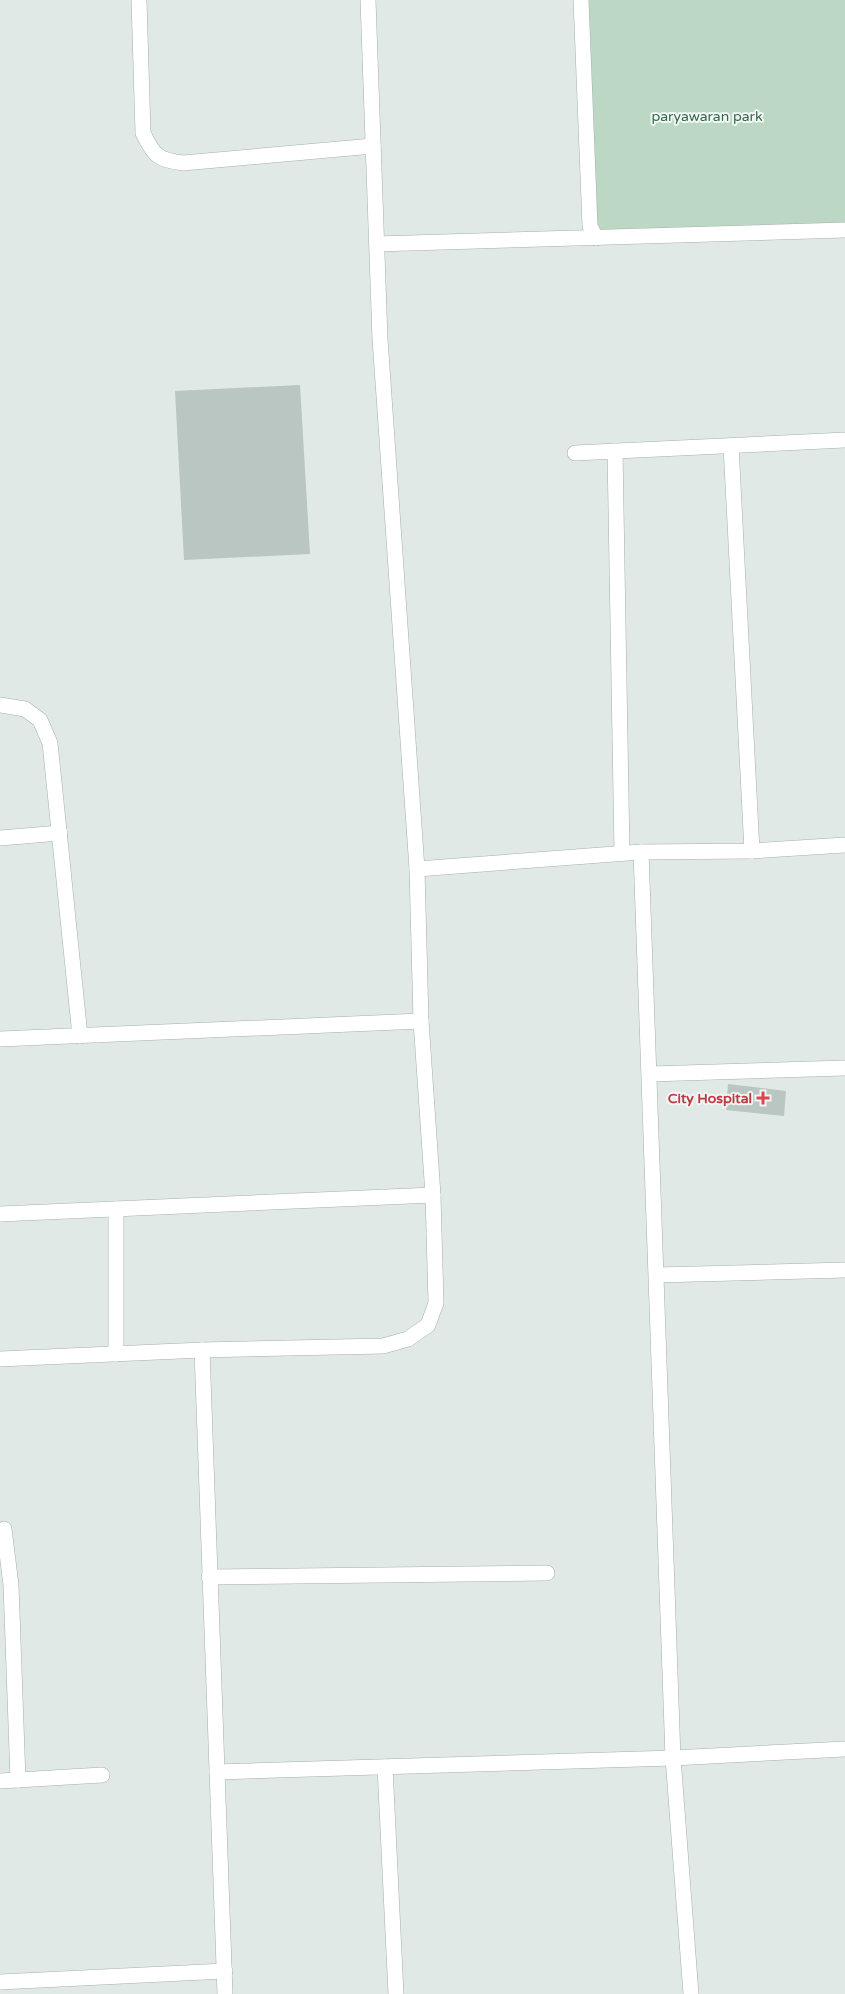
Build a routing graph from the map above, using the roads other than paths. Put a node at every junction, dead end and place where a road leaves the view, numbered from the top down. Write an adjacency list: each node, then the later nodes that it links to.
1 (139, 0): 4 (street)
2 (368, 0): 4 (street)
3 (581, 0): 6 (street)
4 (373, 146): 7 (street)
5 (845, 230): 6 (street)
6 (596, 238): 7 (street)
7 (377, 244): 19 (street)
8 (845, 440): 9 (street)
9 (731, 446): 10 (street); 16 (street)
10 (614, 451): 11 (street); 18 (street)
11 (575, 453)
12 (0, 705): 13 (street)
13 (60, 833): 14 (street); 21 (street)
14 (0, 838)
15 (845, 845): 16 (street)
16 (752, 851): 17 (street)
17 (641, 852): 18 (street); 24 (street)
18 (622, 853): 19 (street)
19 (418, 869): 20 (street)
20 (420, 1021): 21 (street); 25 (street)
21 (80, 1036): 22 (street)
22 (0, 1040)
23 (845, 1068): 24 (street)
24 (650, 1074): 29 (street)
25 (433, 1195): 26 (street); 30 (street)
26 (116, 1209): 27 (street); 31 (street)
27 (0, 1214)
28 (845, 1270): 29 (street)
29 (657, 1275): 38 (street)
30 (202, 1350): 31 (street); 35 (street)
31 (116, 1354): 32 (street)
32 (0, 1359)
33 (4, 1529): 36 (street)
34 (547, 1573): 35 (street)
35 (209, 1577): 40 (street)
36 (5, 1585): 42 (street)
37 (845, 1749): 38 (street)
38 (673, 1758): 39 (street); 49 (street)
39 (385, 1766): 40 (street); 48 (street)
40 (217, 1772): 44 (street)
41 (102, 1775): 42 (street)
42 (18, 1780): 43 (street)
43 (0, 1781)
44 (225, 1971): 45 (street); 47 (street)
45 (0, 1982): 46 (street)
46 (1, 1994)
47 (225, 1994)
48 (396, 1994)
49 (691, 1994)

